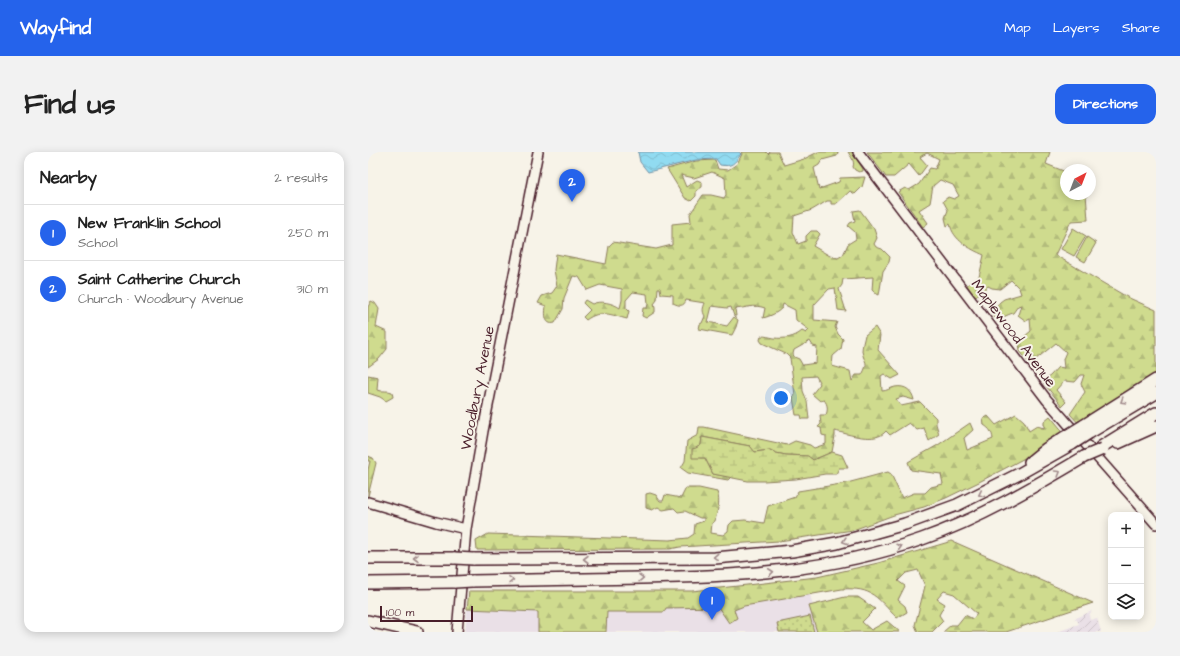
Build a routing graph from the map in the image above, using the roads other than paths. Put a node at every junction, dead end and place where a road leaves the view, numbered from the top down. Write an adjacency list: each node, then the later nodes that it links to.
1 (538, 152): 11 (street, Woodbury Avenue)
2 (858, 152): 10 (street, Maplewood Avenue)
3 (1156, 380): 7 (highway, one-way to 7)
4 (1156, 393): 7 (highway)
5 (1156, 414): 8 (highway)
6 (1156, 426): 8 (highway)
7 (1086, 429): 12 (highway, one-way to 12, bridge)
8 (1102, 448): 13 (highway, one-way to 8, bridge)
9 (368, 502): 11 (street)
10 (1156, 524)
11 (466, 529): 16 (street, Woodbury Avenue)
12 (368, 558)
13 (368, 583)
14 (368, 621): 15 (highway)
15 (417, 632)
16 (457, 632)

